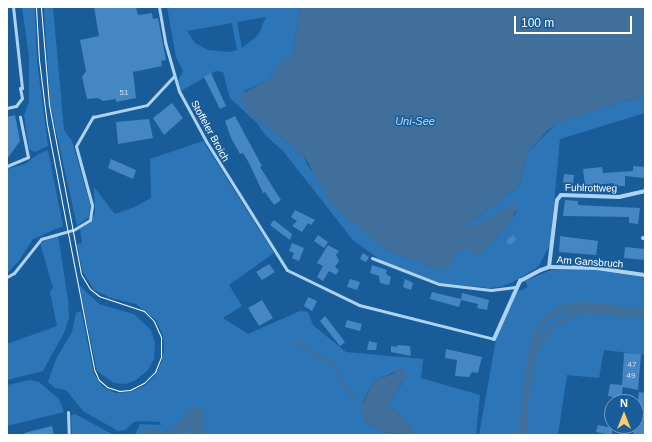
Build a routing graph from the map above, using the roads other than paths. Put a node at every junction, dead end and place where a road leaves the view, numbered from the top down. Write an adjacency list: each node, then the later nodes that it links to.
1 (13, 7): 4 (lane)
2 (159, 7): 3 (lane, Stoffeler Broich)
3 (174, 76): 11 (lane); 13 (lane, Stoffeler Broich)
4 (7, 108)
5 (20, 117): 6 (lane)
6 (7, 166)
7 (645, 191): 9 (street, Fuhlrottweg)
8 (372, 258): 12 (lane)
9 (549, 267): 10 (street, Am Gansbruch); 12 (street, Am Gansbruch)
10 (645, 275)
11 (7, 277)
12 (518, 287): 13 (street, Am Gansbruch)
13 (494, 339)
14 (68, 412): 15 (lane)
15 (69, 435)

